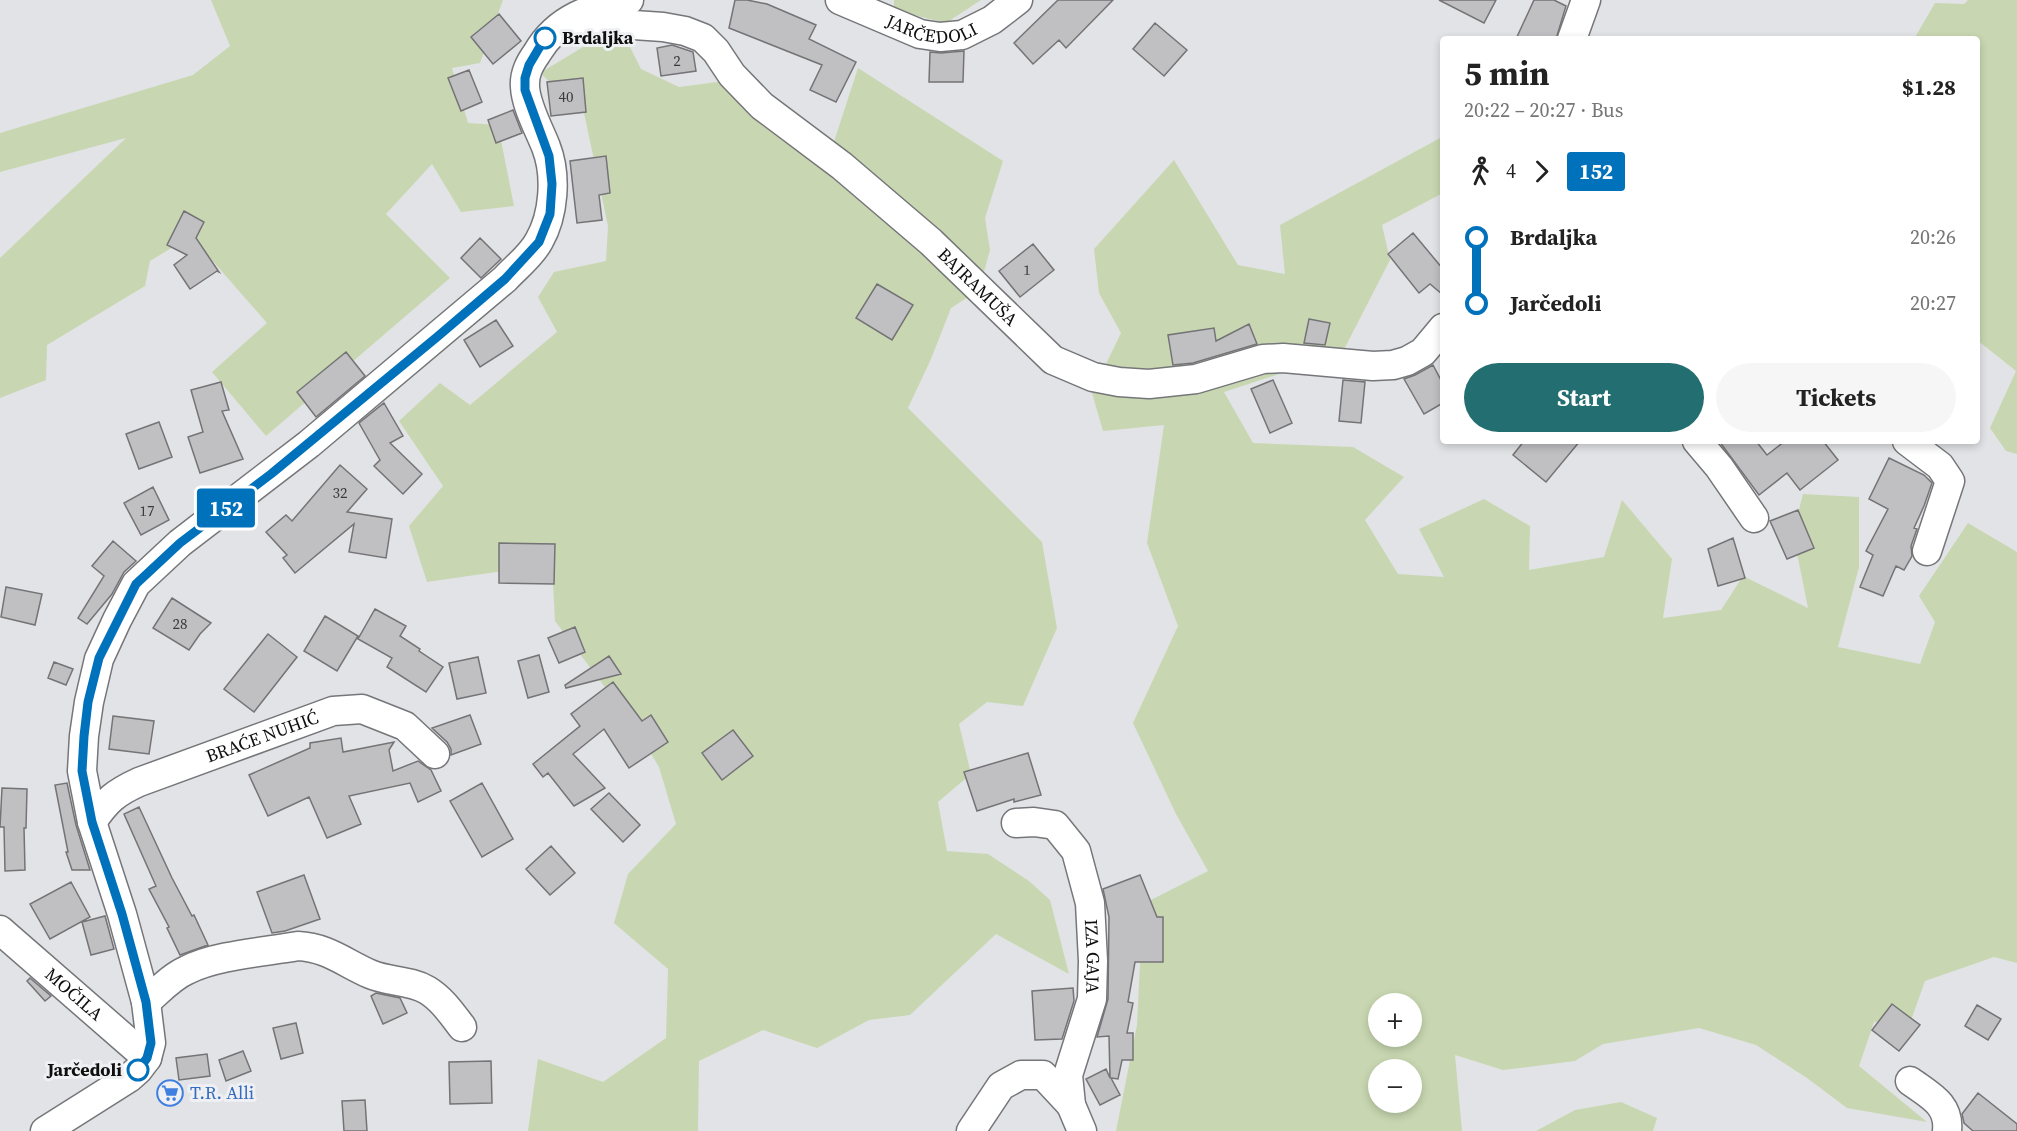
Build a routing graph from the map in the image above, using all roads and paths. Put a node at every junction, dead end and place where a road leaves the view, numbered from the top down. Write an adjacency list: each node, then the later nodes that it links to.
1 (629, 0): 5 (street)
2 (840, 0): 3 (street, JARČEDOLI)
3 (1018, 0)
4 (1586, 0): 6 (street)
5 (562, 24): 7 (street, BAJRAMUŠA); 13 (street)
6 (1573, 36)
7 (1440, 332)
8 (1700, 444): 10 (street)
9 (1911, 444): 11 (street)
10 (1754, 518)
11 (1927, 551)
12 (435, 754): 13 (street, BRAĆE NUHIĆ)
13 (92, 822): 16 (street)
14 (1016, 823): 20 (street, IZA GAJA)
15 (0, 930): 18 (street, MOČILA)
16 (146, 1002): 17 (street); 18 (street)
17 (462, 1027)
18 (147, 1058): 21 (street)
19 (1910, 1081): 24 (street)
20 (1071, 1104): 22 (street); 23 (street, IZA GAJA)
21 (45, 1131)
22 (970, 1131)
23 (1082, 1131)
24 (1947, 1131)

